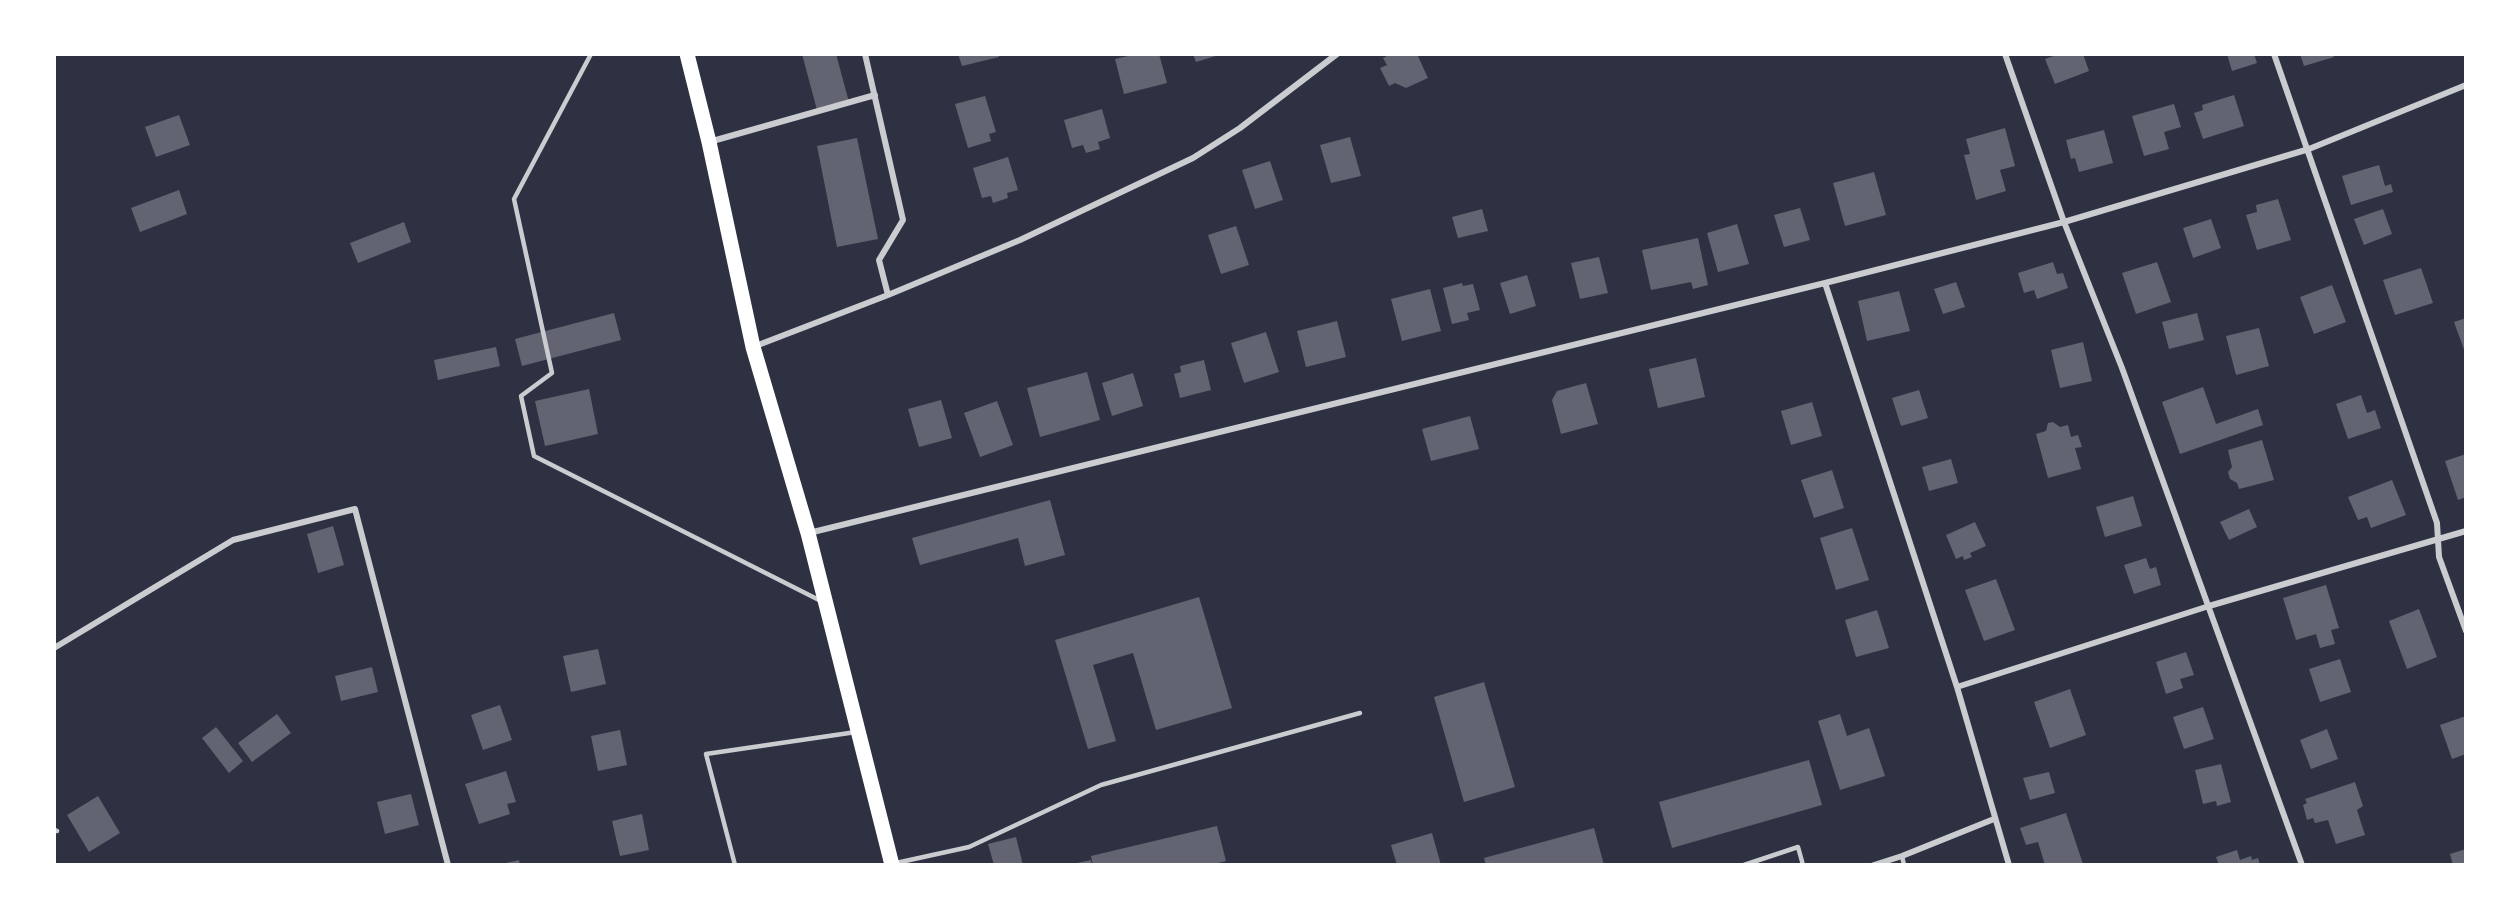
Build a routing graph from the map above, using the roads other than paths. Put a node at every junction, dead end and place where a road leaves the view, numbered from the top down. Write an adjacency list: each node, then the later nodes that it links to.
1 (591, 54): 18 (lane)
2 (687, 54): 9 (main road)
3 (865, 54): 8 (street)
4 (1337, 54): 13 (street)
5 (2005, 54): 11 (street)
6 (2274, 54): 10 (street)
7 (2466, 85): 10 (street)
8 (875, 95): 9 (street); 13 (street)
9 (709, 142): 14 (main road)
10 (2308, 149): 11 (street); 17 (street)
11 (2064, 222): 12 (street); 19 (street)
12 (1825, 283): 16 (street); 22 (street)
13 (888, 294): 14 (street)
14 (753, 347): 16 (main road)
15 (2466, 531): 17 (street)
16 (808, 533): 18 (main road)
17 (2438, 540): 19 (street); 20 (street)
18 (826, 603): 24 (main road)
19 (2209, 606): 22 (street); 35 (street)
20 (2466, 631)
21 (54, 648): 27 (street)
22 (1957, 687): 25 (street)
23 (1360, 713): 29 (lane)
24 (858, 732): 28 (lane); 29 (main road)
25 (1994, 819): 26 (street); 34 (street)
26 (1902, 856): 32 (street); 33 (lane)
27 (448, 865)
28 (735, 865)
29 (892, 865)
30 (1744, 865): 31 (lane)
31 (1803, 865)
32 (1874, 865)
33 (1904, 865)
34 (2009, 865)
35 (2302, 865)

